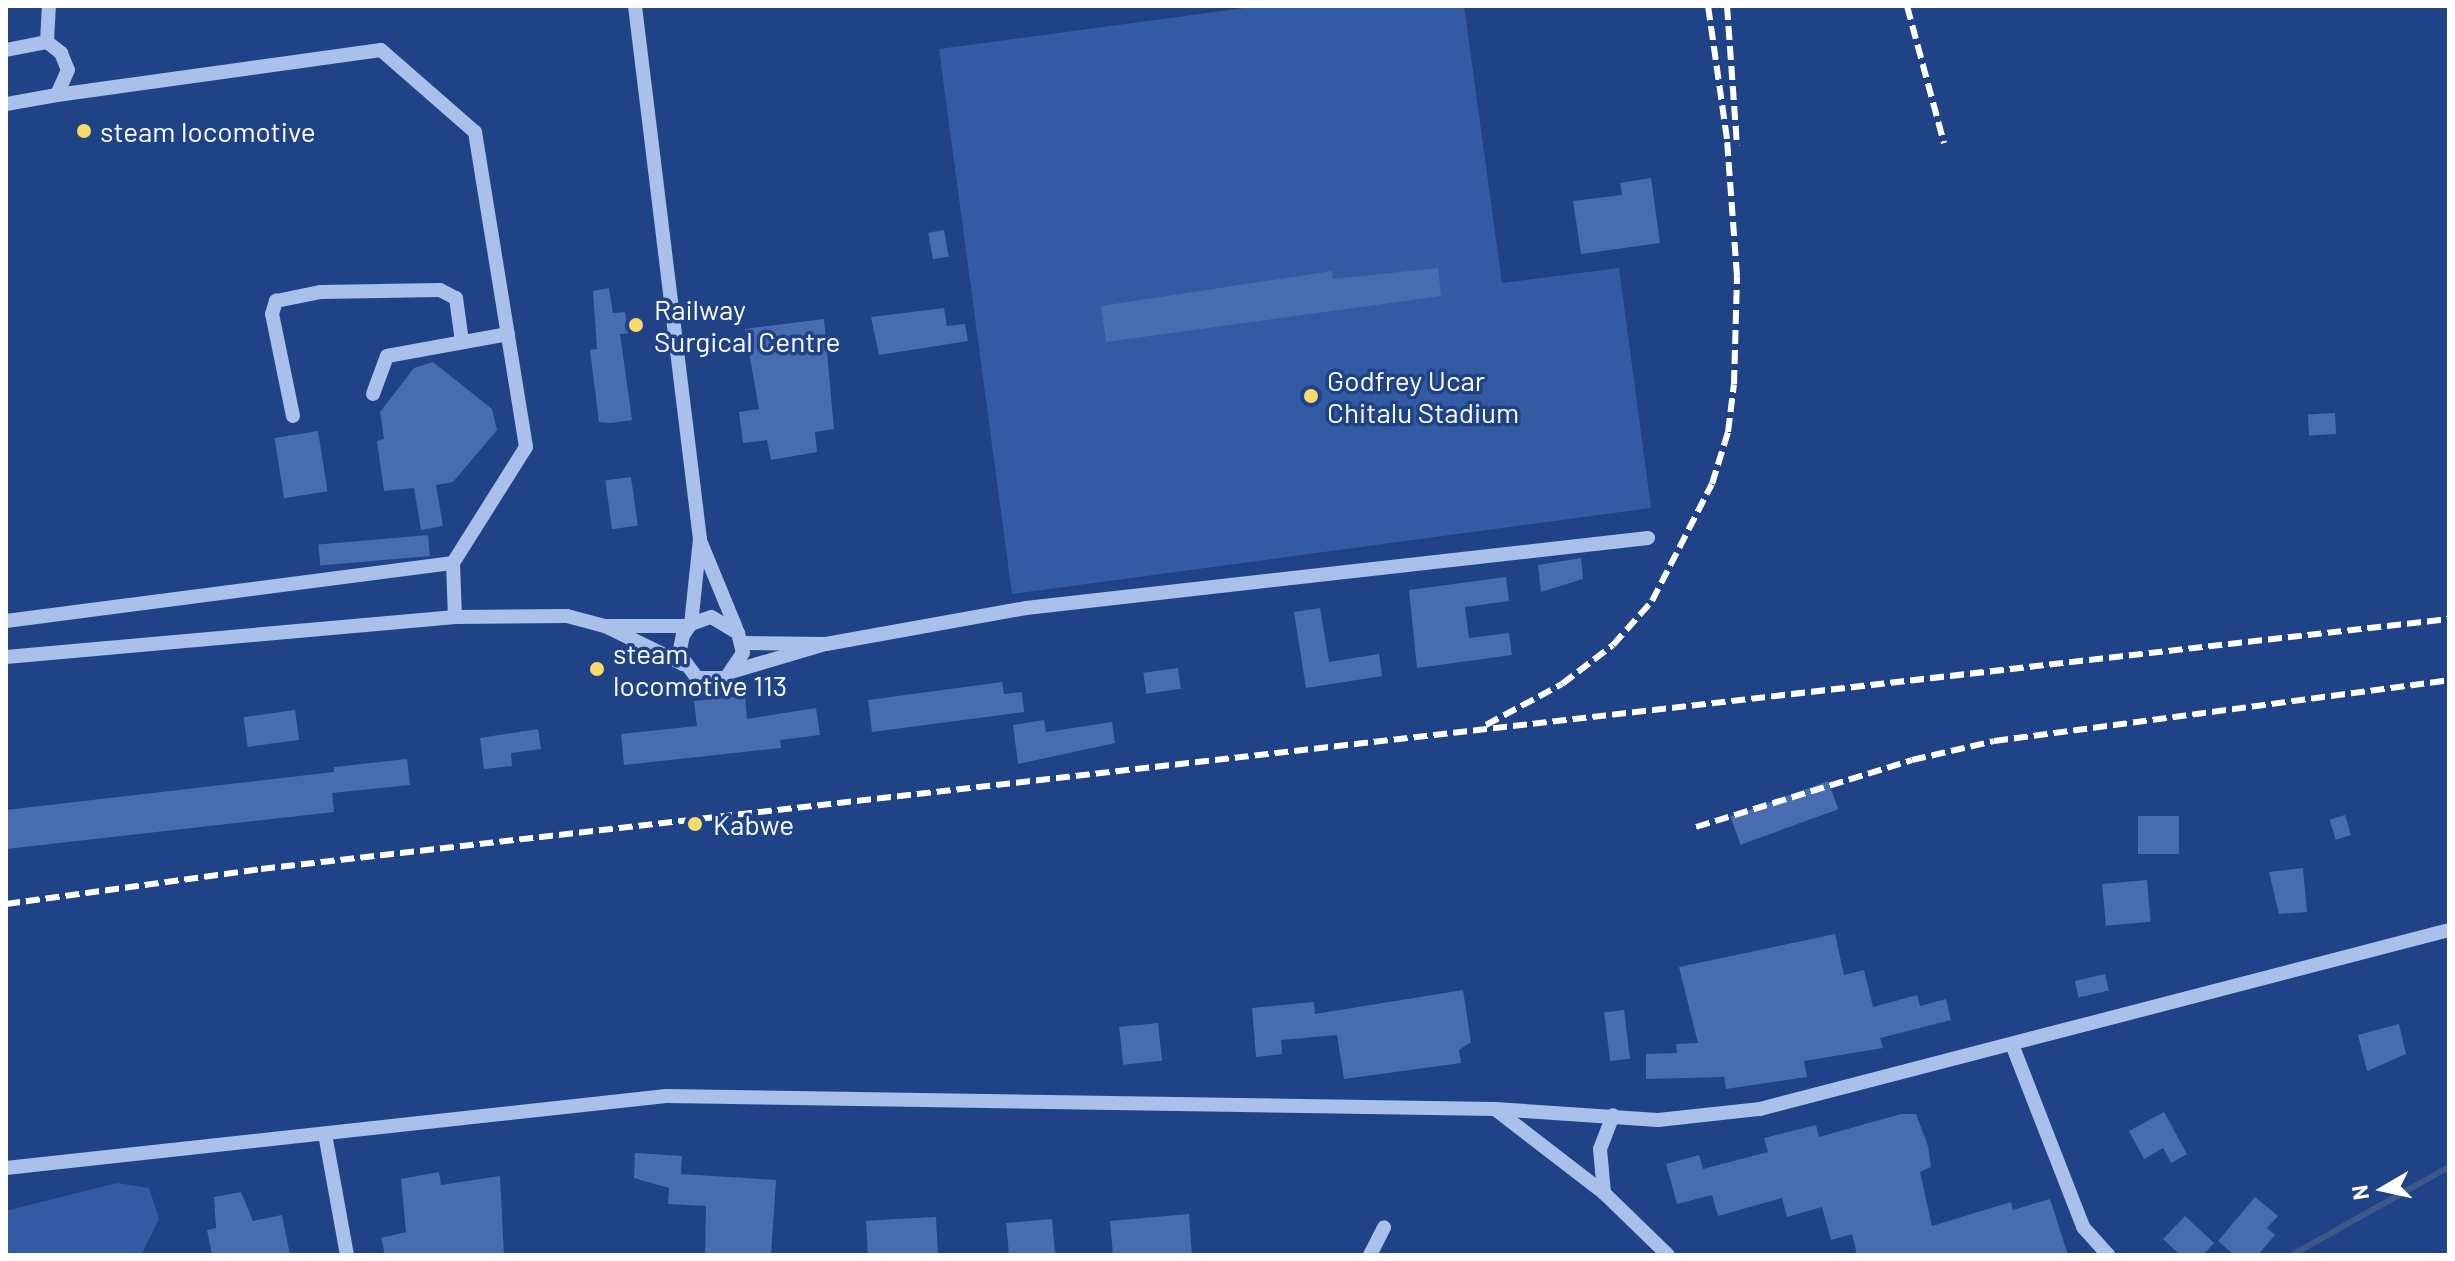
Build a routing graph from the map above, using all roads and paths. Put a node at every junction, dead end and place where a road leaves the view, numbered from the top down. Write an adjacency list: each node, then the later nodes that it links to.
1 (49, 6): 3 (street)
2 (635, 6): 14 (street)
3 (47, 42): 4 (street); 5 (street)
4 (6, 50)
5 (68, 70): 6 (street); 7 (street)
6 (86, 91): 7 (street); 9 (street)
7 (57, 95): 8 (street)
8 (6, 104)
9 (508, 334): 10 (street); 15 (street)
10 (462, 342): 11 (street); 12 (street)
11 (373, 394)
12 (293, 416)
13 (1648, 538): 21 (street)
14 (700, 539): 18 (street); 20 (street)
15 (453, 563): 16 (street); 17 (street)
16 (455, 617): 19 (street); 22 (street)
17 (6, 621)
18 (690, 625): 19 (street); 20 (street); 23 (street)
19 (605, 626): 23 (street)
20 (740, 638): 21 (street); 24 (street)
21 (826, 644): 24 (street)
22 (6, 657)
23 (683, 664): 24 (street)
24 (734, 671)
25 (2449, 930): 26 (street)
26 (2013, 1047): 28 (street); 36 (street)
27 (1495, 1109): 28 (street); 29 (street); 31 (street)
28 (1613, 1115): 31 (street)
29 (325, 1134): 30 (street); 33 (street)
30 (6, 1168)
31 (1604, 1193): 35 (street)
32 (1384, 1227): 34 (street)
33 (347, 1255)
34 (1370, 1255)
35 (1668, 1255)
36 (2108, 1255)

